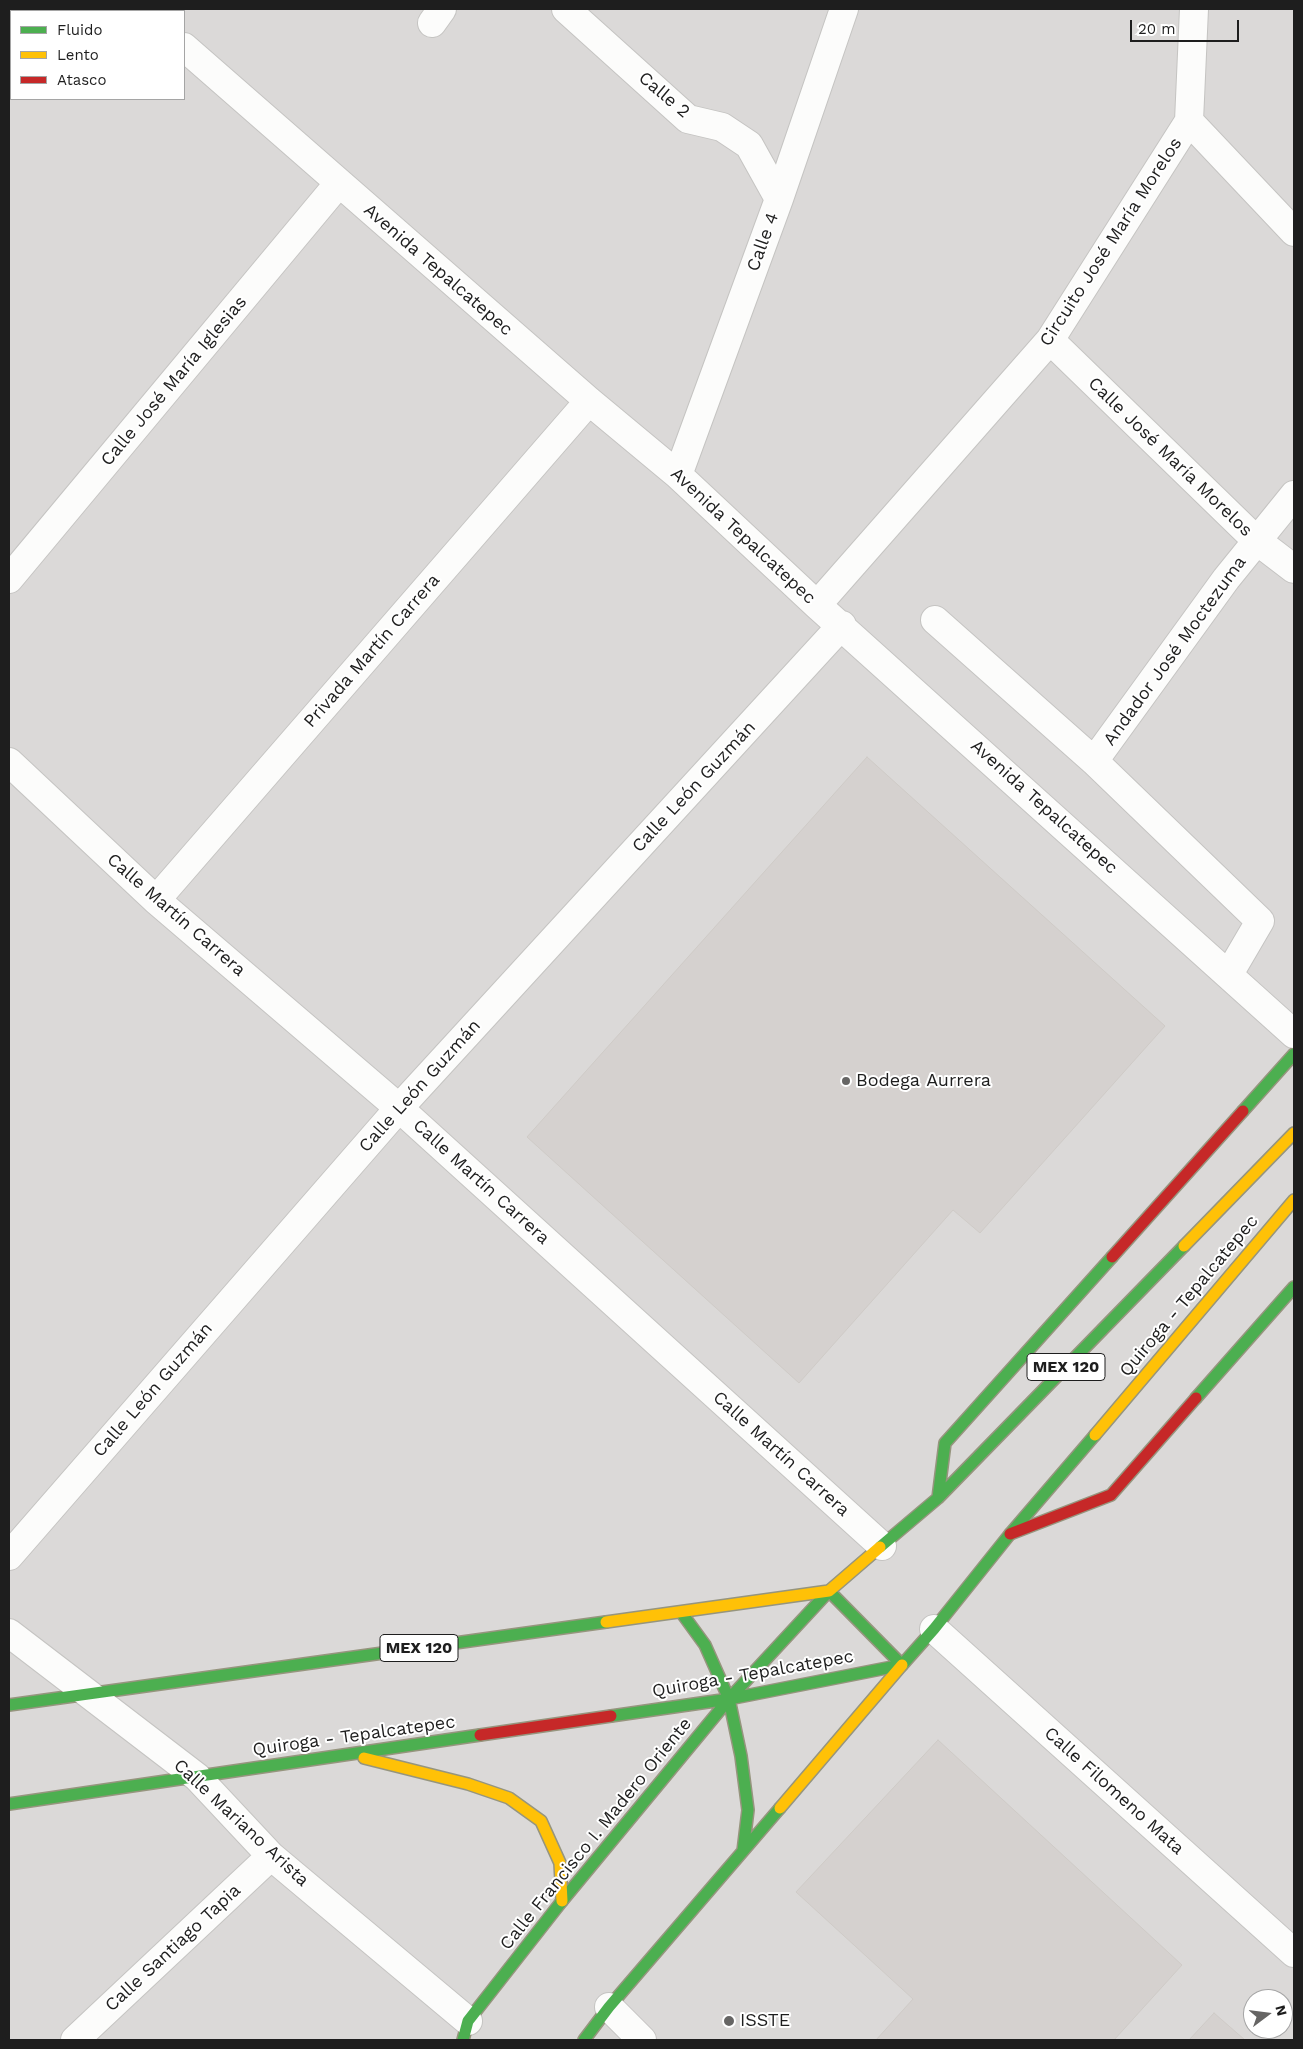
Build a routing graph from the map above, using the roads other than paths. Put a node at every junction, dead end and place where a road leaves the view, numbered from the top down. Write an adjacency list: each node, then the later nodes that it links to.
1 (566, 9): 7 (street, Calle 2)
2 (844, 9): 7 (street, Calle 4)
3 (1194, 9): 5 (street, Circuito José María Morelos)
4 (185, 48): 6 (street, Avenida Tepalcatepec)
5 (1189, 121): 8 (street); 9 (street, Circuito José María Morelos)
6 (339, 183): 10 (street, Avenida Tepalcatepec); 15 (street, Calle José María Iglesias)
7 (779, 199): 11 (street, Calle 4)
8 (1294, 232)
9 (1050, 340): 13 (street, Calle José María Morelos); 16 (street, Circuito José María Morelos)
10 (589, 401): 11 (street, Avenida Tepalcatepec); 21 (street, Privada Martín Carrera)
11 (678, 475): 16 (street, Avenida Tepalcatepec)
12 (1294, 495): 13 (street, Andador José Moctezuma)
13 (1256, 540): 14 (street, Calle José María Morelos); 19 (street, Andador José Moctezuma)
14 (1294, 570)
15 (9, 579)
16 (817, 605): 18 (street, Avenida Tepalcatepec)
17 (935, 620): 19 (street)
18 (842, 625): 22 (street, Avenida Tepalcatepec); 25 (street, Calle León Guzmán)
19 (1094, 761): 22 (street)
20 (9, 762): 21 (street, Calle Martín Carrera)
21 (156, 900): 25 (street, Calle Martín Carrera)
22 (1229, 974): 23 (street, Avenida Tepalcatepec)
23 (1294, 1034)
24 (1294, 1054): 29 (main road)
25 (399, 1108): 31 (street, Calle Martín Carrera); 32 (street, Calle León Guzmán)
26 (1294, 1133): 29 (main road, Quiroga - Tepalcatepec / MEX 120)
27 (1294, 1200): 30 (main road, Quiroga - Tepalcatepec)
28 (1292, 1296): 30 (main road)
29 (938, 1498): 31 (main road, Quiroga - Tepalcatepec / MEX 120)
30 (1010, 1534): 35 (main road, Quiroga - Tepalcatepec)
31 (882, 1546): 33 (main road, Quiroga - Tepalcatepec / MEX 120)
32 (9, 1556)
33 (829, 1591): 34 (main road, MEX 120); 37 (main road); 39 (main road, Calle Francisco I. Madero Oriente)
34 (681, 1612): 38 (main road, MEX 120); 39 (main road)
35 (934, 1629): 37 (main road, Quiroga - Tepalcatepec); 47 (street, Calle Filomeno Mata)
36 (9, 1633): 38 (street, Calle Mariano Arista)
37 (902, 1665): 39 (main road, Quiroga - Tepalcatepec); 44 (main road)
38 (87, 1694): 40 (main road, MEX 120); 42 (street, Calle Mariano Arista)
39 (729, 1699): 41 (main road, Quiroga - Tepalcatepec); 44 (main road); 46 (main road, Calle Francisco I. Madero Oriente)
40 (9, 1705)
41 (350, 1754): 42 (main road, Quiroga - Tepalcatepec); 46 (main road)
42 (197, 1776): 43 (main road, Quiroga - Tepalcatepec); 45 (street, Calle Mariano Arista)
43 (9, 1804)
44 (743, 1851): 48 (main road)
45 (270, 1856): 49 (street, Calle Mariano Arista); 50 (street, Calle Santiago Tapia)
46 (562, 1902): 49 (main road, Calle Francisco I. Madero Oriente)
47 (1294, 1953)
48 (609, 2008): 51 (main road); 52 (street)
49 (461, 2032)
50 (75, 2040)
51 (584, 2040)
52 (642, 2040)

